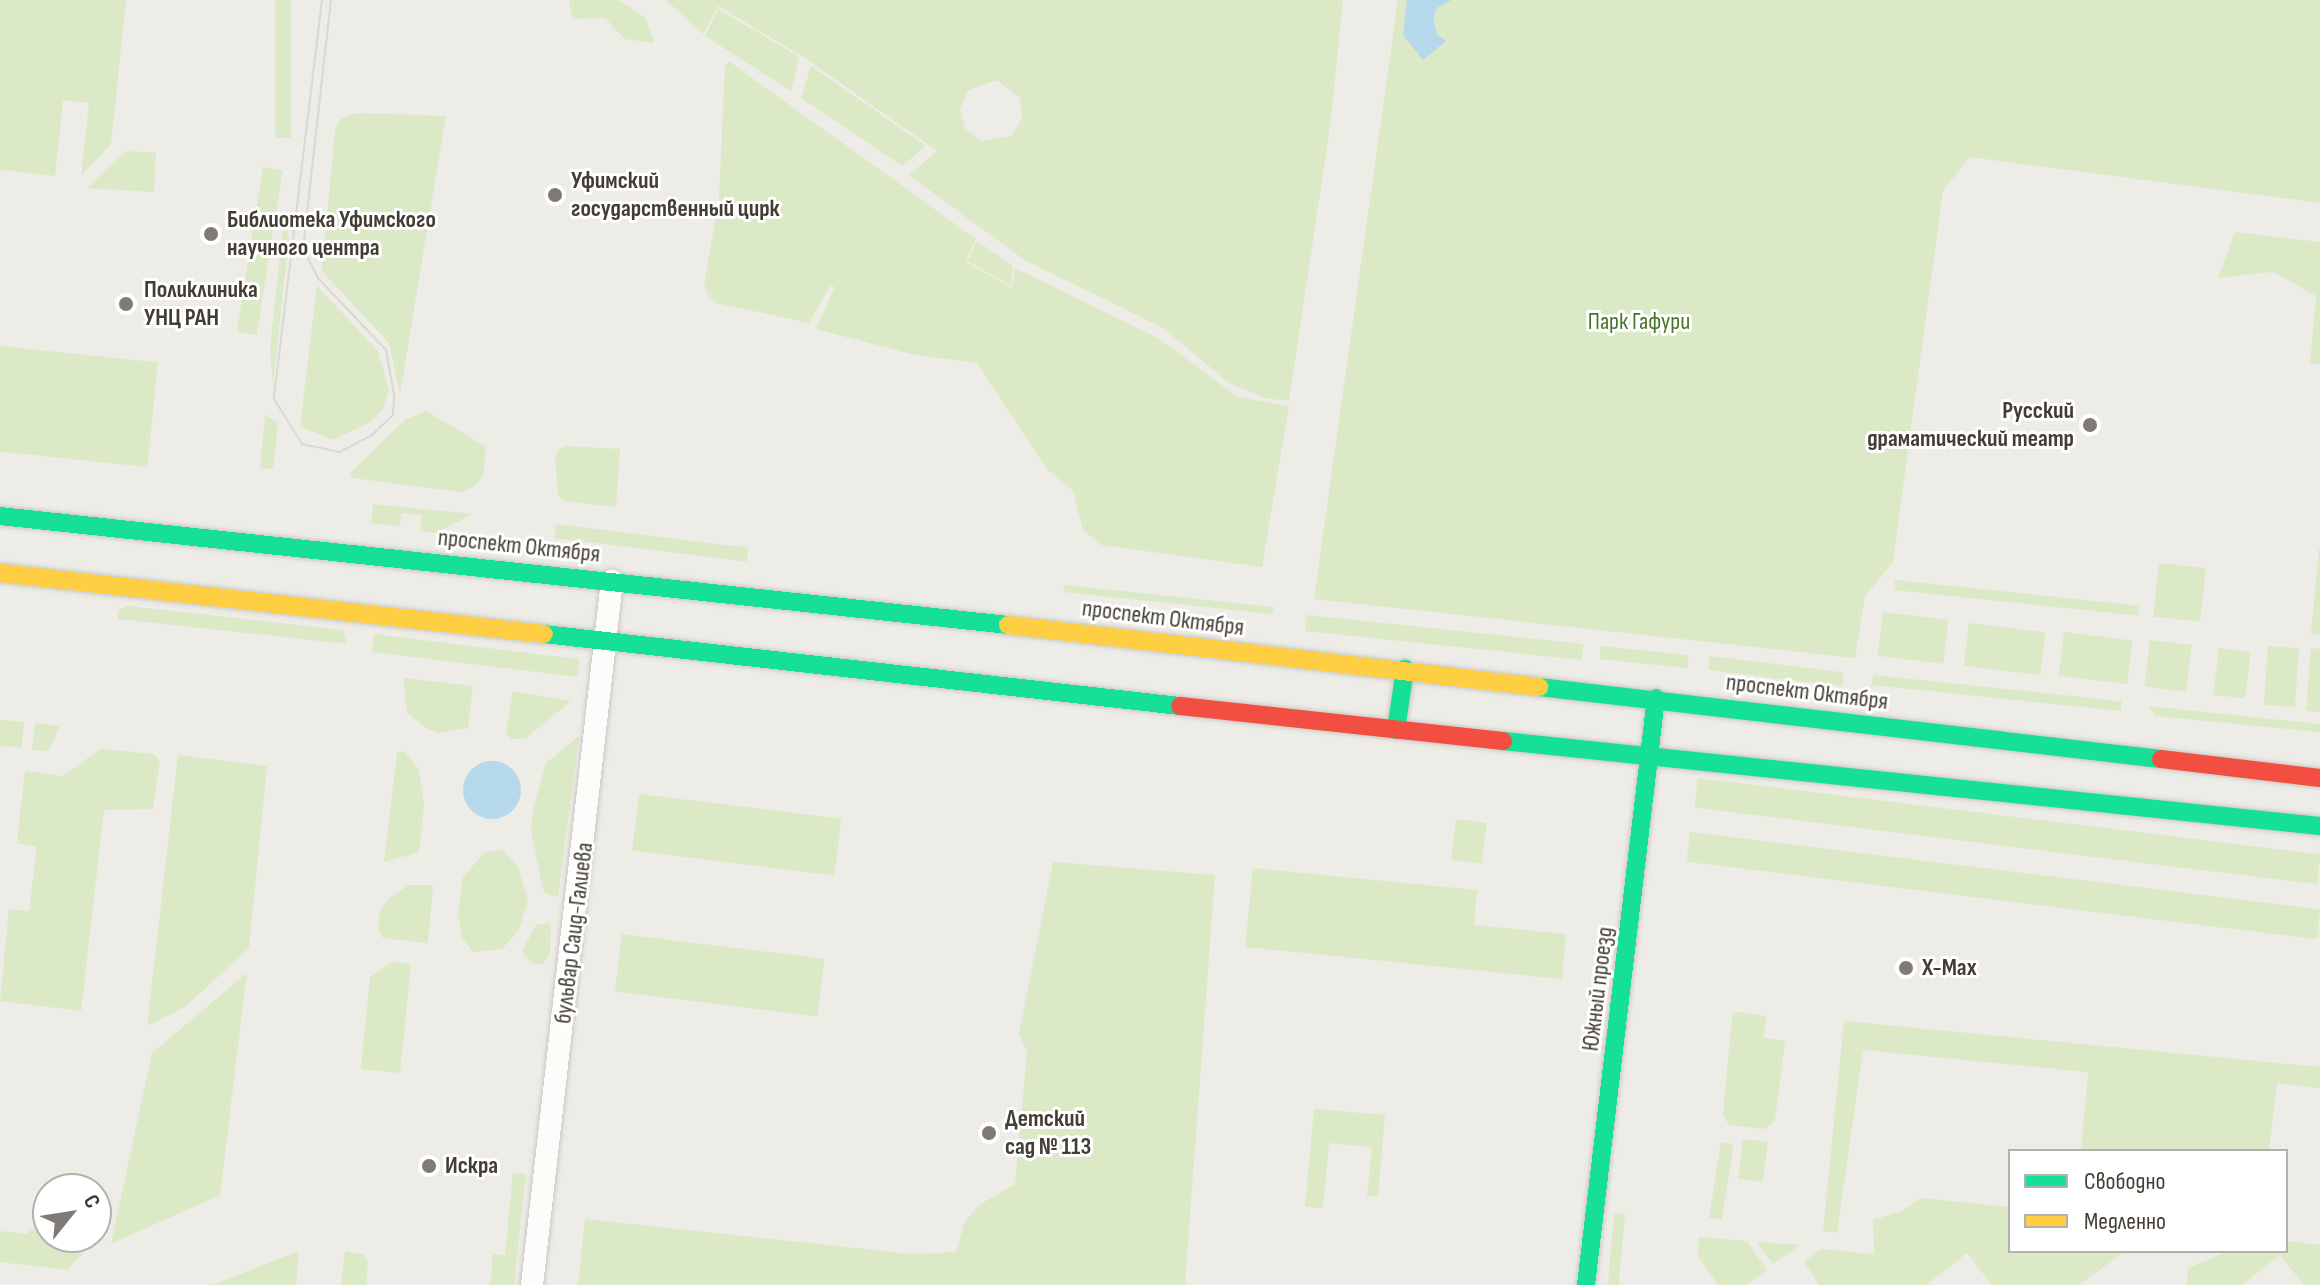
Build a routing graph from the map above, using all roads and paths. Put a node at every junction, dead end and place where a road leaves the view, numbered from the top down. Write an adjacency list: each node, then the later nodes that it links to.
1 (8, 522): 3 (main road, проспект Октября)
2 (5, 569): 4 (main road)
3 (612, 581): 4 (street, бульвар Саид-Галиева); 5 (main road, проспект Октября)
4 (608, 642): 8 (main road); 13 (street, бульвар Саид-Галиева)
5 (1405, 669): 6 (main road, проспект Октября); 8 (main road)
6 (1656, 698): 7 (main road, проспект Октября); 9 (main road, Южный проезд)
7 (1875, 724): 10 (main road, проспект Октября); 11 (main road)
8 (1396, 730): 9 (main road)
9 (1649, 757): 11 (main road); 14 (main road, Южный проезд)
10 (2320, 778)
11 (1867, 780): 12 (main road)
12 (2320, 826)
13 (532, 1285)
14 (1586, 1285)

